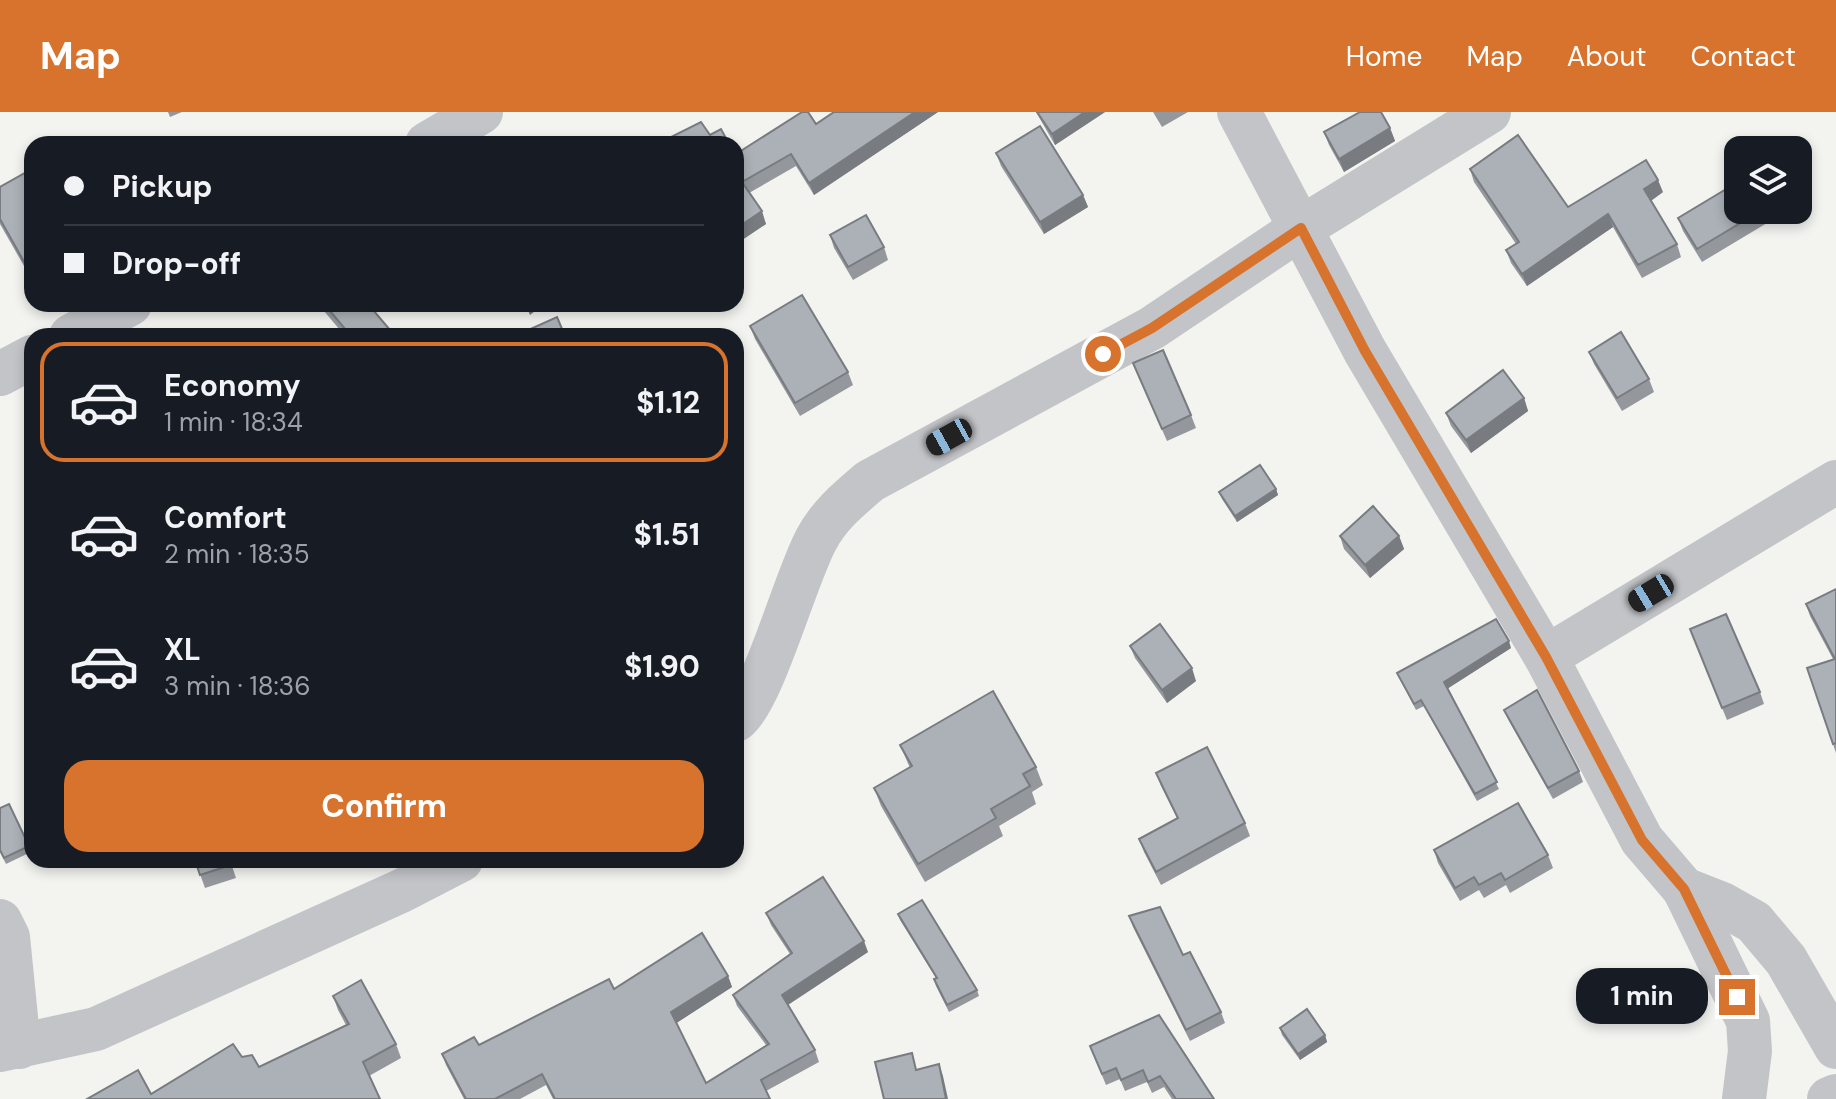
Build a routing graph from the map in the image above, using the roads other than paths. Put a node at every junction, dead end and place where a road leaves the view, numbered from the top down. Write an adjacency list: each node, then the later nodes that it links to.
1 (481, 112): 4 (street)
2 (1239, 112): 5 (street)
3 (1489, 112): 5 (street)
4 (440, 136)
5 (1301, 228): 11 (street); 12 (street)
6 (115, 312): 7 (street)
7 (86, 328)
8 (24, 361): 9 (street)
9 (0, 374)
10 (1836, 482): 11 (street)
11 (1546, 657): 14 (street)
12 (744, 713)
13 (446, 868): 17 (street)
14 (1684, 889): 16 (street); 19 (street)
15 (0, 921): 17 (street)
16 (1836, 1047)
17 (10, 1049)
18 (1836, 1096): 20 (street)
19 (1744, 1099)
20 (1829, 1099)

